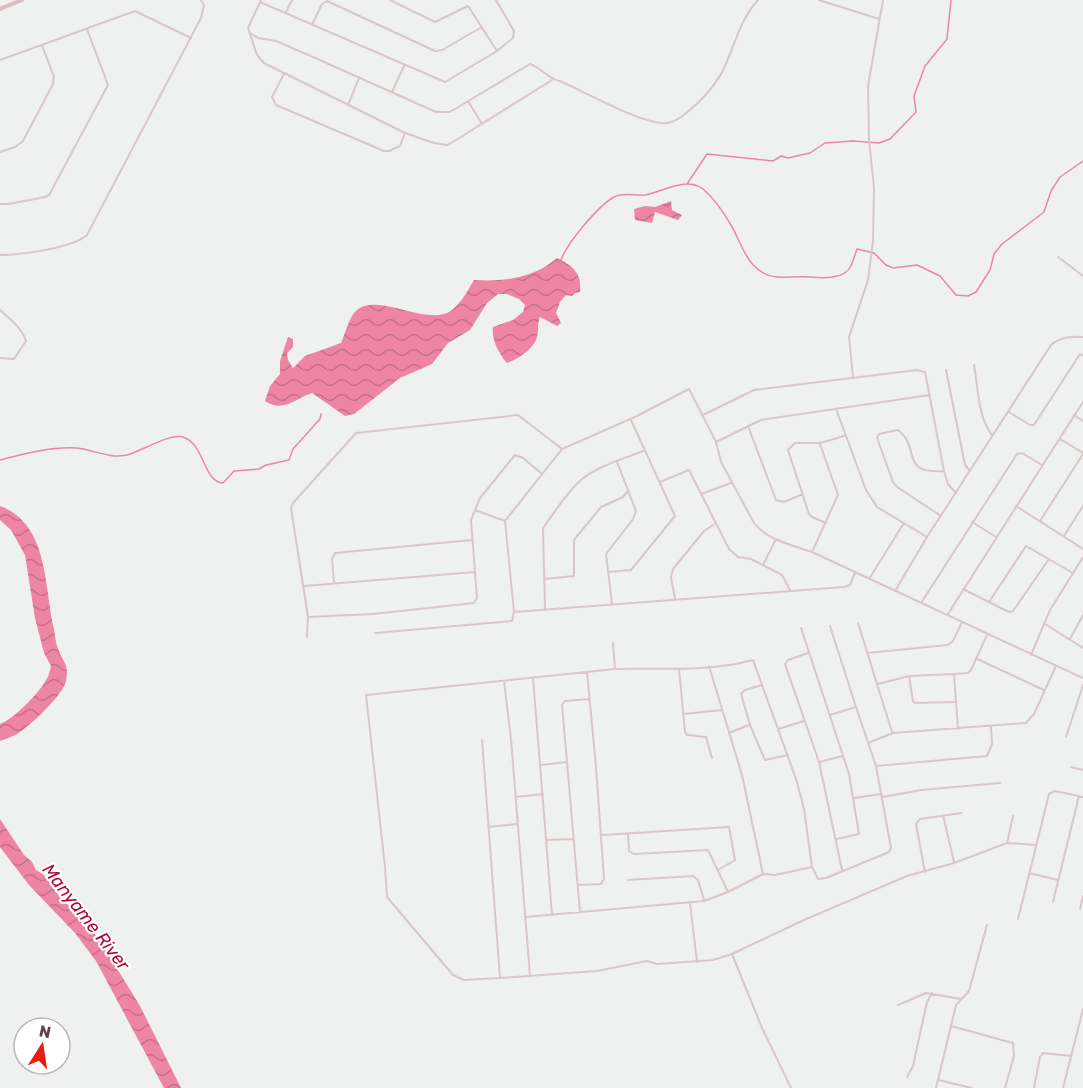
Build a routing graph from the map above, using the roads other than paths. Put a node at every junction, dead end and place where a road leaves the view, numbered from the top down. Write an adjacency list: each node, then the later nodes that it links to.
1 (21, 0): 10 (street)
2 (201, 0): 17 (street)
3 (292, 0): 11 (street)
4 (390, 0): 14 (street)
5 (496, 0): 19 (street)
6 (758, 0): 24 (street)
7 (819, 0): 12 (street)
8 (883, 0): 12 (street)
9 (261, 1): 11 (street); 16 (street)
10 (0, 9)
11 (286, 12): 13 (street)
12 (879, 19): 41 (street)
13 (312, 25): 14 (street); 21 (street)
14 (482, 27): 19 (street)
15 (87, 29): 17 (street); 18 (street); 31 (street)
16 (250, 33): 22 (street); 23 (street)
17 (190, 38): 32 (street)
18 (42, 45): 20 (street); 30 (street)
19 (497, 51): 21 (street)
20 (0, 60)
21 (404, 66): 25 (street)
22 (284, 74): 27 (street); 29 (street)
23 (359, 78): 25 (street); 27 (street)
24 (552, 80): 26 (street); 28 (street)
25 (392, 92): 26 (street)
26 (468, 102): 28 (street)
27 (348, 105): 29 (street)
28 (482, 124): 29 (street)
29 (405, 133)
30 (0, 152)
31 (0, 204)
32 (0, 255)
33 (1058, 257): 34 (street)
34 (1083, 276)
35 (0, 310): 38 (street)
36 (1083, 337): 45 (street)
37 (1083, 356): 45 (street)
38 (0, 358)
39 (974, 365): 52 (street)
40 (945, 370): 62 (street)
41 (853, 377): 42 (street); 46 (street)
42 (930, 395): 44 (street); 61 (street)
43 (1083, 402): 47 (street)
44 (836, 408): 50 (street); 51 (street)
45 (1008, 411): 52 (street)
46 (703, 414): 48 (street); 54 (street)
47 (1074, 416): 49 (street); 53 (street)
48 (631, 419): 56 (street); 57 (street)
49 (1083, 421)
50 (748, 426): 54 (street); 69 (street)
51 (845, 435): 55 (street); 79 (street)
52 (992, 435): 62 (street)
53 (1059, 438): 58 (street); 60 (street)
54 (716, 442): 65 (street)
55 (820, 443): 69 (street); 77 (street)
56 (562, 448): 63 (street); 97 (street)
57 (645, 450): 59 (street); 64 (street)
58 (1083, 454): 75 (street)
59 (617, 462): 66 (street); 94 (street)
60 (1042, 465): 70 (street); 76 (street)
61 (944, 471): 67 (street); 73 (street)
62 (970, 472): 67 (street)
63 (541, 473): 72 (street); 74 (street)
64 (660, 482): 68 (street); 91 (street)
65 (731, 483): 68 (street); 83 (street)
66 (629, 490): 91 (street); 94 (street)
67 (956, 493): 73 (street)
68 (701, 494): 78 (street)
69 (803, 495): 77 (street)
70 (1016, 506): 75 (street); 82 (street)
71 (1083, 506): 80 (street)
72 (475, 510): 74 (street); 84 (street)
73 (941, 516): 81 (street)
74 (505, 521): 106 (street)
75 (1040, 521): 80 (street)
76 (972, 522): 82 (street); 103 (street)
77 (826, 523): 86 (street)
78 (715, 524): 89 (street); 101 (street)
79 (904, 524): 81 (street); 95 (street)
80 (1064, 536): 85 (street)
81 (927, 537): 100 (street)
82 (996, 537): 98 (street)
83 (776, 539): 86 (street); 89 (street)
84 (472, 540): 90 (street); 96 (street)
85 (1083, 549)
86 (812, 552): 92 (street)
87 (1083, 557): 93 (street)
88 (1049, 559): 93 (street); 102 (street); 102 (street)
89 (763, 565): 99 (street)
90 (476, 572): 96 (street); 109 (street)
91 (608, 572): 104 (street)
92 (855, 573): 95 (street); 99 (street)
93 (1073, 573): 112 (street)
94 (544, 579): 105 (street)
95 (869, 579): 100 (street)
96 (334, 583): 97 (street)
97 (304, 586): 109 (street)
98 (963, 589): 102 (street); 107 (street)
99 (790, 590): 101 (street)
100 (895, 591): 103 (street)
101 (675, 600): 104 (street)
102 (989, 602)
103 (921, 603): 107 (street)
104 (612, 605): 105 (street)
105 (546, 609): 106 (street)
106 (514, 612): 115 (street)
107 (948, 615): 110 (street)
108 (1083, 615): 118 (street)
109 (308, 617): 117 (street)
110 (962, 622): 116 (street); 122 (street)
111 (858, 623): 122 (street)
112 (1045, 624): 118 (street); 123 (street)
113 (830, 626): 141 (street)
114 (801, 628): 121 (street)
115 (375, 633)
116 (987, 635): 123 (street); 124 (street)
117 (307, 637)
118 (1070, 639): 120 (street)
119 (613, 643): 127 (street)
120 (1083, 648)
121 (808, 653): 144 (street); 145 (street)
122 (867, 653): 135 (street)
123 (1031, 655): 126 (street)
124 (977, 659): 130 (street); 138 (street)
125 (709, 666): 128 (street); 136 (street); 142 (street)
126 (1056, 666): 133 (street); 138 (street)
127 (615, 669): 128 (street); 129 (street)
128 (679, 669): 143 (street)
129 (587, 672): 132 (street); 139 (street)
130 (954, 674): 131 (street); 140 (street)
131 (909, 676): 135 (street); 140 (street)
132 (533, 678): 134 (street); 160 (street)
133 (1083, 678)
134 (504, 681): 167 (street); 206 (street)
135 (878, 684): 151 (street)
136 (762, 685): 146 (street); 148 (street)
137 (1083, 685): 152 (street)
138 (1044, 690): 147 (street)
139 (589, 699): 158 (street); 175 (street)
140 (955, 702): 149 (street)
141 (856, 707): 144 (street); 154 (street)
142 (722, 710): 143 (street); 150 (street)
143 (683, 714): 157 (street)
144 (830, 716): 156 (street)
145 (804, 721): 148 (street); 159 (street)
146 (750, 725): 150 (street); 155 (street)
147 (991, 726): 149 (street); 161 (street)
148 (778, 729): 155 (street)
149 (958, 729): 151 (street)
150 (729, 733): 188 (street)
151 (893, 733): 154 (street)
152 (1066, 737)
153 (482, 741): 174 (street)
154 (868, 743): 161 (street)
155 (788, 755): 183 (street)
156 (843, 756): 159 (street); 169 (street)
157 (712, 758)
158 (567, 762): 160 (street); 177 (street)
159 (819, 762): 178 (street)
160 (541, 765): 165 (street)
161 (876, 766): 166 (street)
162 (1071, 767): 163 (street)
163 (1083, 770)
164 (1000, 783): 166 (street)
165 (543, 794): 167 (street); 179 (street)
166 (882, 795): 169 (street); 185 (street)
167 (515, 797): 173 (street)
168 (1081, 797): 181 (street); 190 (street)
169 (854, 798): 178 (street)
170 (962, 813): 171 (street)
171 (943, 816): 182 (street); 186 (street)
172 (1013, 816): 180 (street)
173 (517, 824): 174 (street); 200 (street)
174 (488, 827): 206 (street)
175 (601, 835): 176 (street); 191 (street)
176 (628, 835): 184 (street); 184 (street)
177 (574, 839): 179 (street); 191 (street)
178 (837, 839): 185 (street)
179 (546, 840): 199 (street)
180 (1007, 843): 181 (street); 182 (street)
181 (1036, 845): 187 (street)
182 (954, 864): 186 (street)
183 (812, 867): 185 (street); 188 (street)
184 (718, 870): 192 (street)
185 (842, 870)
186 (925, 872): 203 (street)
187 (1029, 873): 190 (street); 201 (street)
188 (763, 874): 192 (street)
189 (628, 880): 194 (street)
190 (1058, 880): 195 (street)
191 (578, 885): 198 (street)
192 (728, 892): 194 (street)
193 (1083, 896): 197 (street)
194 (704, 901): 196 (street)
195 (1053, 902)
196 (690, 903): 198 (street); 204 (street)
197 (1080, 909)
198 (580, 912): 199 (street)
199 (552, 914): 200 (street)
200 (524, 917): 205 (street)
201 (1017, 919)
202 (987, 924): 208 (street)
203 (732, 954): 204 (street); 215 (street)
204 (697, 962): 205 (street)
205 (530, 976): 206 (street)
206 (500, 978)
207 (932, 993): 208 (street); 209 (street); 213 (street)
208 (961, 999): 211 (street)
209 (898, 1005)
210 (1083, 1009): 212 (street)
211 (951, 1026): 214 (street); 218 (street)
212 (1071, 1056): 219 (street); 220 (street)
213 (907, 1077)
214 (938, 1080): 216 (street); 217 (street)
215 (791, 1088)
216 (936, 1088)
217 (972, 1088)
218 (1005, 1088)
219 (1034, 1088)
220 (1063, 1088)

